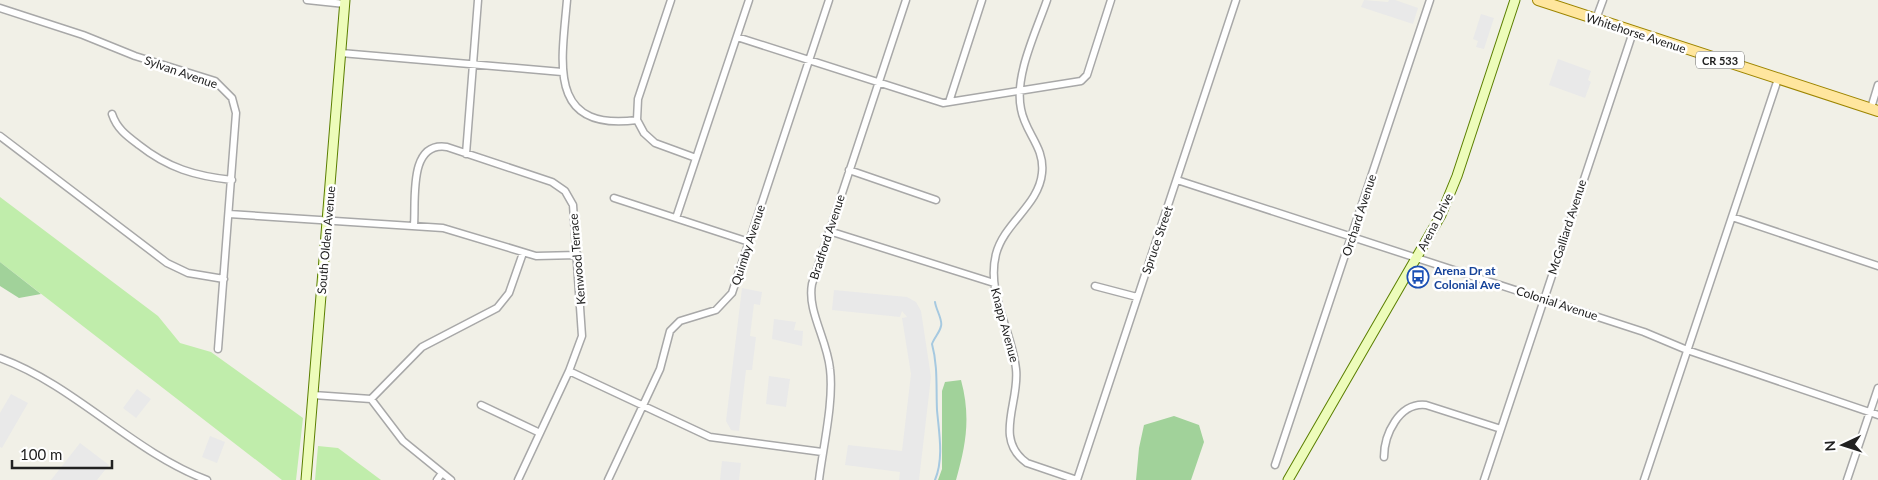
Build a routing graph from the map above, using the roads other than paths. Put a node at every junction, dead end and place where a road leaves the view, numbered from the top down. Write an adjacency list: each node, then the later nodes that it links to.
1 (307, 0): 16 (street)
2 (478, 0): 23 (street)
3 (567, 0): 24 (street)
4 (671, 0): 32 (street)
5 (749, 0): 20 (street)
6 (829, 0): 22 (street, Quimby Avenue)
7 (906, 0): 26 (street, Bradford Avenue)
8 (982, 0): 29 (street)
9 (1047, 0): 28 (street, Knapp Avenue)
10 (1111, 0): 28 (street)
11 (1236, 0): 38 (street, Spruce Street)
12 (1430, 0): 47 (street, Orchard Avenue)
13 (1515, 0): 51 (main road, Arena Drive)
14 (1538, 0): 18 (main road, Whitehorse Avenue / CR 533)
15 (1603, 0): 18 (street)
16 (345, 2): 21 (main road, South Olden Avenue)
17 (0, 8): 37 (street, Sylvan Avenue)
18 (1596, 19): 19 (main road, Whitehorse Avenue / CR 533)
19 (1633, 32): 25 (main road, Whitehorse Avenue / CR 533); 57 (street, McGalliard Avenue)
20 (737, 37): 22 (street); 35 (street)
21 (341, 53): 23 (street); 44 (main road, South Olden Avenue)
22 (809, 60): 26 (street); 48 (street, Quimby Avenue)
23 (473, 64): 24 (street); 34 (street)
24 (562, 72): 32 (street)
25 (1778, 79): 30 (main road, Whitehorse Avenue / CR 533); 42 (street)
26 (878, 82): 29 (street); 36 (street, Bradford Avenue)
27 (1878, 85): 30 (street)
28 (1018, 92): 29 (street); 54 (street, Knapp Avenue)
29 (949, 102)
30 (1874, 109)
31 (112, 114): 37 (street)
32 (637, 120): 35 (street)
33 (0, 136): 53 (street)
34 (466, 154): 45 (street, Kenwood Terrace); 50 (street, Kenwood Terrace)
35 (696, 158): 43 (street)
36 (849, 170): 40 (street); 46 (street, Bradford Avenue)
37 (232, 180): 41 (street, Sylvan Avenue)
38 (1177, 180): 47 (street, Colonial Avenue); 56 (street, Spruce Street)
39 (614, 198): 43 (street)
40 (936, 200)
41 (229, 214): 44 (street); 53 (street, Sylvan Avenue)
42 (1732, 217): 52 (street); 59 (street)
43 (676, 218): 48 (street)
44 (327, 220): 45 (street); 63 (main road, South Olden Avenue)
45 (414, 226): 49 (street)
46 (829, 231): 54 (street); 71 (street, Bradford Avenue)
47 (1352, 236): 51 (street, Colonial Avenue); 73 (street, Orchard Avenue)
48 (749, 242): 66 (street, Quimby Avenue)
49 (523, 253): 50 (street); 64 (street)
50 (578, 256): 61 (street, Kenwood Terrace)
51 (1417, 257): 57 (street, Colonial Avenue); 83 (main road, Arena Drive)
52 (1878, 266)
53 (224, 279): 58 (street, Sylvan Avenue)
54 (994, 283): 82 (street, Knapp Avenue)
55 (1095, 286): 56 (street)
56 (1137, 297): 82 (street, Spruce Street)
57 (1544, 299): 59 (street, Colonial Avenue); 69 (street, McGalliard Avenue)
58 (218, 349)
59 (1687, 350): 67 (street, Colonial Avenue); 85 (street)
60 (0, 358): 75 (street)
61 (569, 371): 66 (street); 70 (street, Kenwood Terrace)
62 (1878, 388): 67 (street)
63 (313, 395): 64 (street); 76 (main road, South Olden Avenue)
64 (371, 399): 74 (street)
65 (481, 405): 70 (street)
66 (642, 406): 71 (street); 80 (street, Quimby Avenue)
67 (1870, 412): 68 (street, Colonial Avenue); 86 (street)
68 (1878, 415)
69 (1501, 429): 72 (street); 84 (street, McGalliard Avenue)
70 (540, 433): 79 (street, Kenwood Terrace)
71 (822, 452): 81 (street, Bradford Avenue)
72 (1384, 458)
73 (1275, 465)
74 (442, 473): 77 (street); 78 (street)
75 (207, 480)
76 (306, 480)
77 (437, 480)
78 (451, 480)
79 (518, 480)
80 (608, 480)
81 (819, 480)
82 (1077, 480)
83 (1288, 480)
84 (1484, 480)
85 (1644, 480)
86 (1847, 480)

